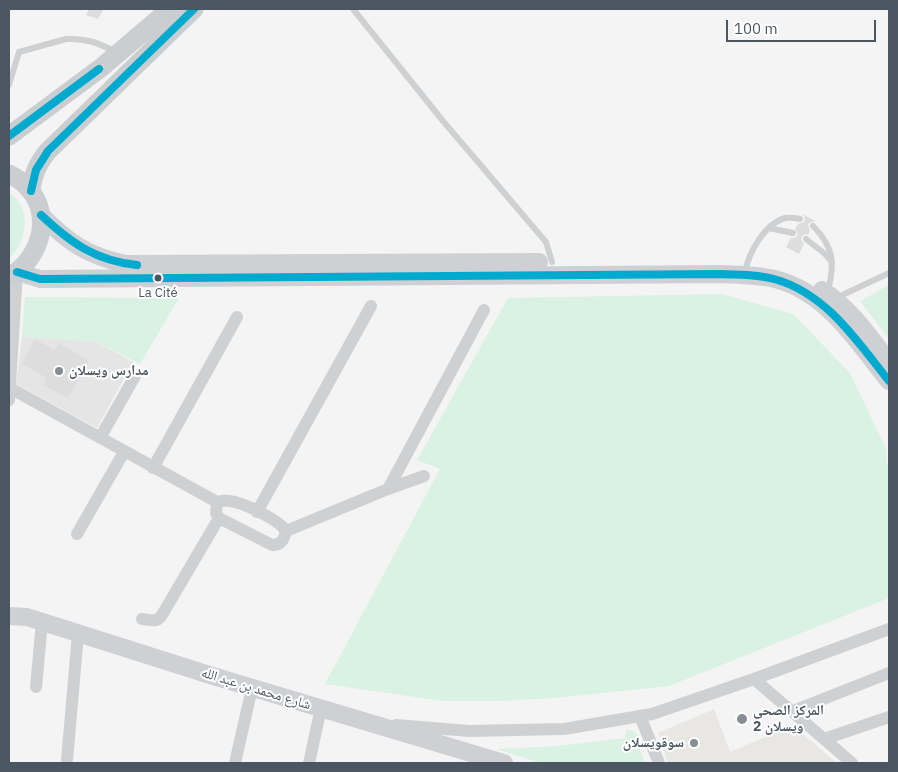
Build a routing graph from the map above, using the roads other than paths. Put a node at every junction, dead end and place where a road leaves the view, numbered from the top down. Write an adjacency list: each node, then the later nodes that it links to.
1 (170, 9): 5 (main road)
2 (194, 9): 10 (main road)
3 (353, 9): 17 (lane)
4 (19, 52): 5 (lane); 6 (lane); 7 (lane)
5 (119, 53): 8 (main road)
6 (9, 57)
7 (9, 85)
8 (9, 136)
9 (9, 174): 10 (main road)
10 (31, 192): 11 (main road)
11 (41, 215): 17 (street); 21 (main road)
12 (800, 219): 14 (lane)
13 (813, 226): 18 (lane)
14 (769, 228): 15 (lane); 19 (lane)
15 (793, 233)
16 (806, 239): 18 (lane)
17 (552, 262): 19 (street)
18 (833, 263): 22 (lane)
19 (745, 269): 21 (street); 22 (street)
20 (889, 273): 22 (lane)
21 (13, 274): 25 (street)
22 (829, 298): 27 (street); 29 (street)
23 (371, 306): 37 (street)
24 (484, 310): 35 (street)
25 (11, 314): 30 (street)
26 (237, 317): 33 (street)
27 (889, 362)
28 (134, 376): 31 (street)
29 (889, 381)
30 (9, 394): 31 (street)
31 (100, 438): 32 (street)
32 (124, 452): 33 (street); 40 (street)
33 (153, 468): 36 (street)
34 (424, 476): 35 (street)
35 (388, 489): 39 (street)
36 (217, 502): 37 (street); 38 (street)
37 (257, 512): 39 (street)
38 (219, 518): 39 (street); 42 (street)
39 (286, 531)
40 (77, 534)
41 (9, 616): 43 (street, شارع محمد بن عبد الله)
42 (142, 618)
43 (42, 622): 45 (street, شارع محمد بن عبد الله); 48 (street)
44 (888, 633): 47 (street)
45 (78, 634): 49 (street, شارع محمد بن عبد الله); 56 (street)
46 (889, 673): 51 (street)
47 (754, 679): 51 (street); 52 (street)
48 (36, 687)
49 (252, 688): 50 (street, شارع محمد بن عبد الله); 57 (street)
50 (321, 708): 54 (street, شارع محمد بن عبد الله); 58 (street)
51 (793, 711): 55 (street)
52 (640, 716): 54 (street); 60 (street)
53 (889, 717): 55 (street)
54 (371, 723): 59 (street, شارع محمد بن عبد الله)
55 (824, 739): 61 (street)
56 (67, 760)
57 (235, 763)
58 (309, 763)
59 (504, 763)
60 (659, 763)
61 (852, 763)

